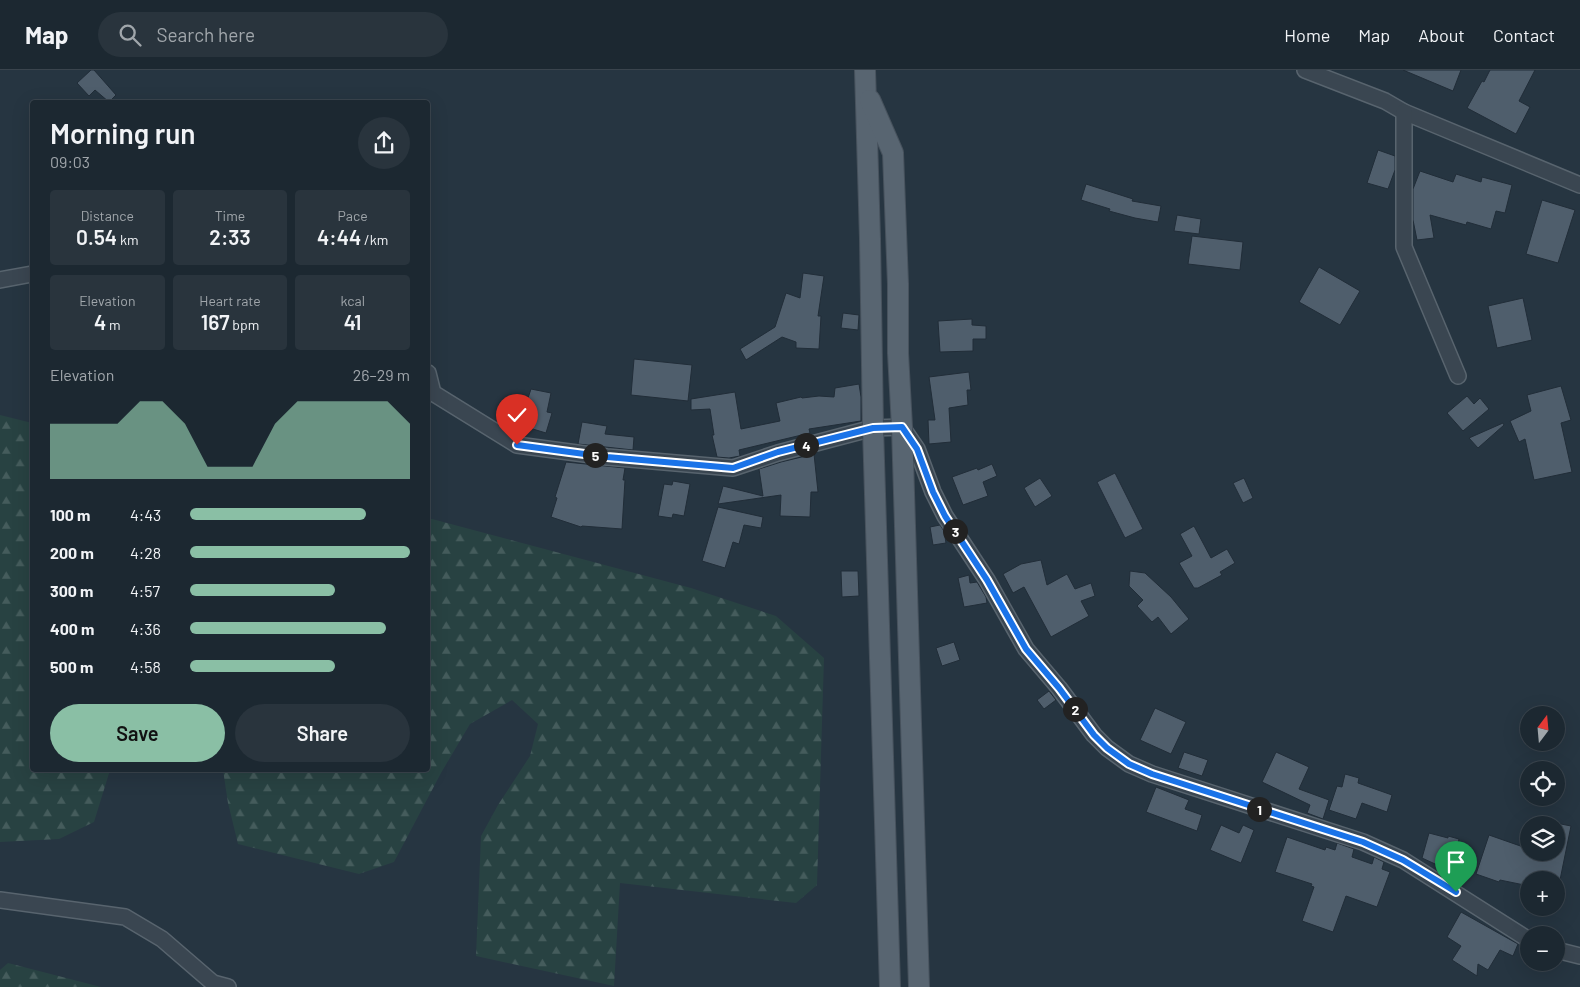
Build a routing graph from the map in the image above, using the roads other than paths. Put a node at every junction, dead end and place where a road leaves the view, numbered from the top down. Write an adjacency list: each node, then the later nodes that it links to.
1 (1306, 70): 3 (street)
2 (865, 79): 9 (main road); 10 (main road)
3 (1404, 112): 4 (street); 7 (street)
4 (1580, 186)
5 (30, 274): 6 (street)
6 (0, 280)
7 (1458, 376)
8 (430, 380): 10 (street)
9 (902, 427): 10 (street); 12 (street); 17 (main road)
10 (873, 428): 16 (main road)
11 (0, 900): 15 (street)
12 (1520, 934)
13 (1565, 952): 14 (street)
14 (1580, 956)
15 (228, 987)
16 (890, 987)
17 (919, 987)

